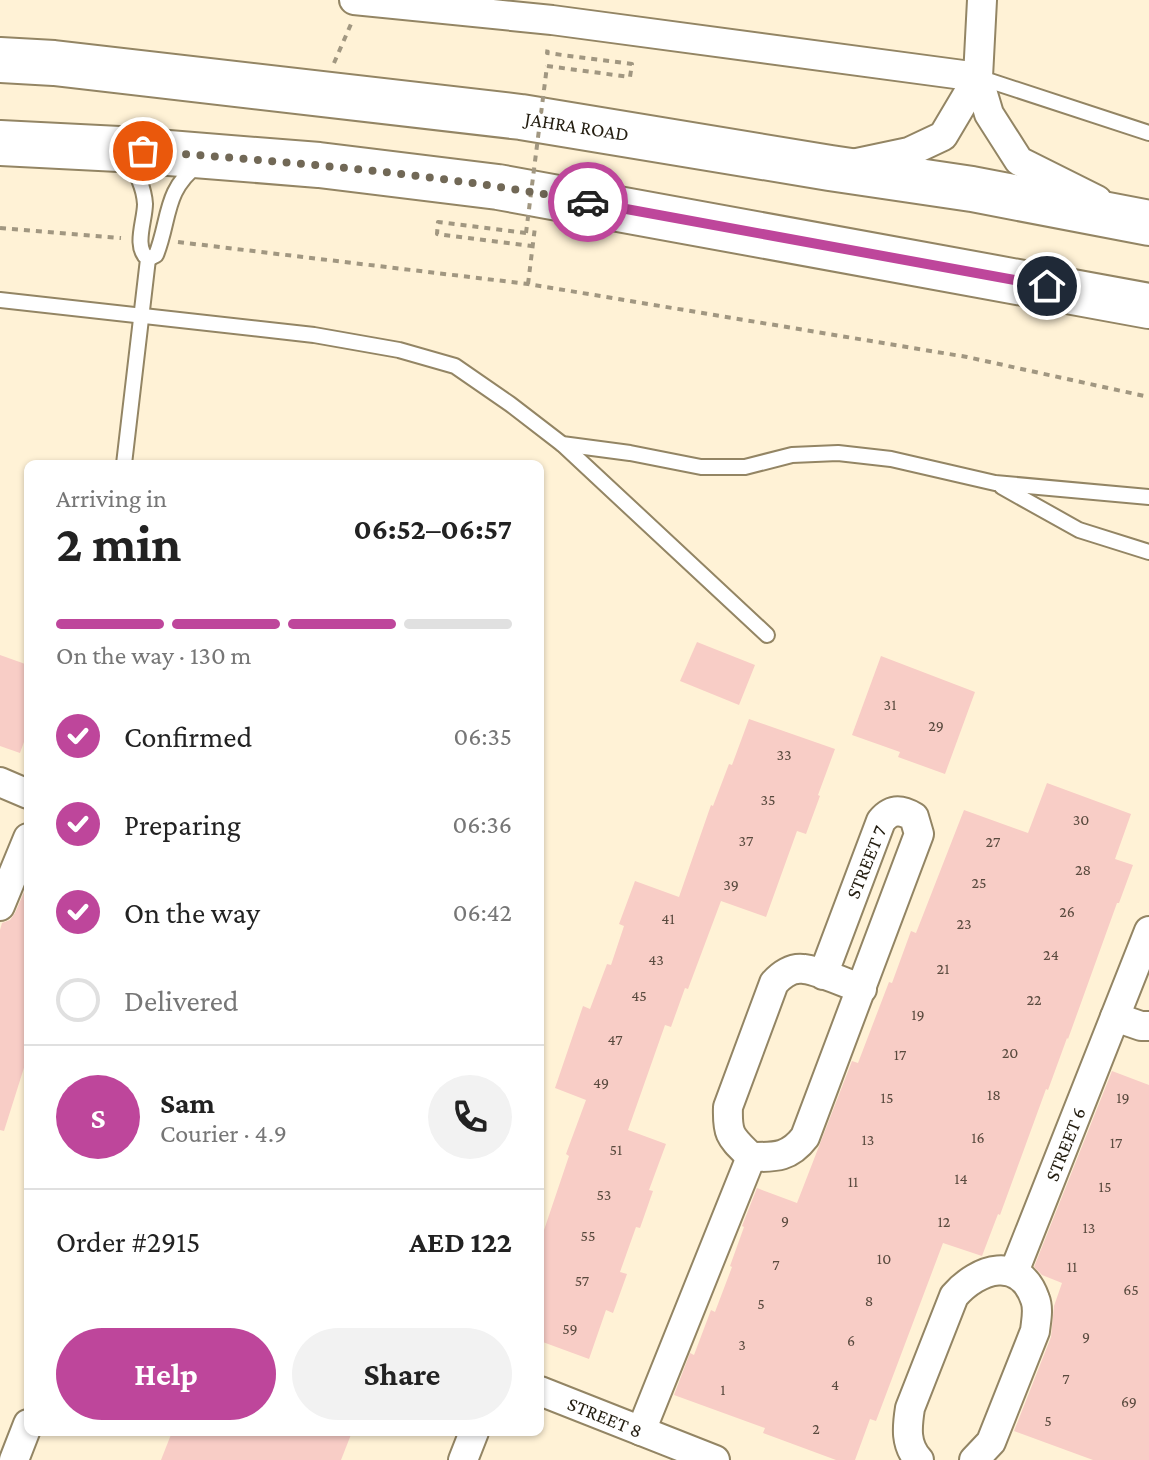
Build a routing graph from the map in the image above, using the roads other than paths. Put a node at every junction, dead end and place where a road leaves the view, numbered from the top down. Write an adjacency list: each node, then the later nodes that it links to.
1 (982, 0): 4 (street)
2 (357, 1): 4 (street)
3 (0, 60): 9 (highway, JAHRA ROAD)
4 (978, 77): 5 (lane); 9 (street); 10 (street)
5 (1149, 133)
6 (0, 143): 7 (highway)
7 (119, 149): 8 (highway); 11 (lane)
8 (217, 156): 11 (lane); 13 (highway)
9 (830, 168): 10 (highway, JAHRA ROAD)
10 (1146, 223)
11 (148, 259): 14 (lane)
12 (0, 300): 14 (lane)
13 (1149, 306)
14 (141, 315): 15 (lane); 16 (lane)
15 (562, 444): 17 (lane); 20 (lane)
16 (124, 460)
17 (995, 483): 18 (lane); 19 (lane)
18 (1149, 497)
19 (1149, 552)
20 (767, 635)
21 (0, 782): 22 (street)
22 (24, 792)
23 (24, 848): 24 (street)
24 (0, 906)
25 (1149, 931): 28 (street, STREET 6)
26 (823, 975): 27 (street); 27 (street, STREET 7); 30 (street)
27 (862, 989): 30 (street, STREET 7)
28 (1115, 1017): 29 (street); 31 (street, STREET 6)
29 (1149, 1026)
30 (751, 1157): 33 (street)
31 (1014, 1272): 39 (street); 40 (street)
32 (544, 1393): 33 (street, STREET 8)
33 (641, 1431): 38 (street, STREET 8)
34 (24, 1434): 36 (street)
35 (472, 1436): 37 (street)
36 (14, 1460)
37 (463, 1460)
38 (715, 1460)
39 (919, 1460)
40 (974, 1460)

